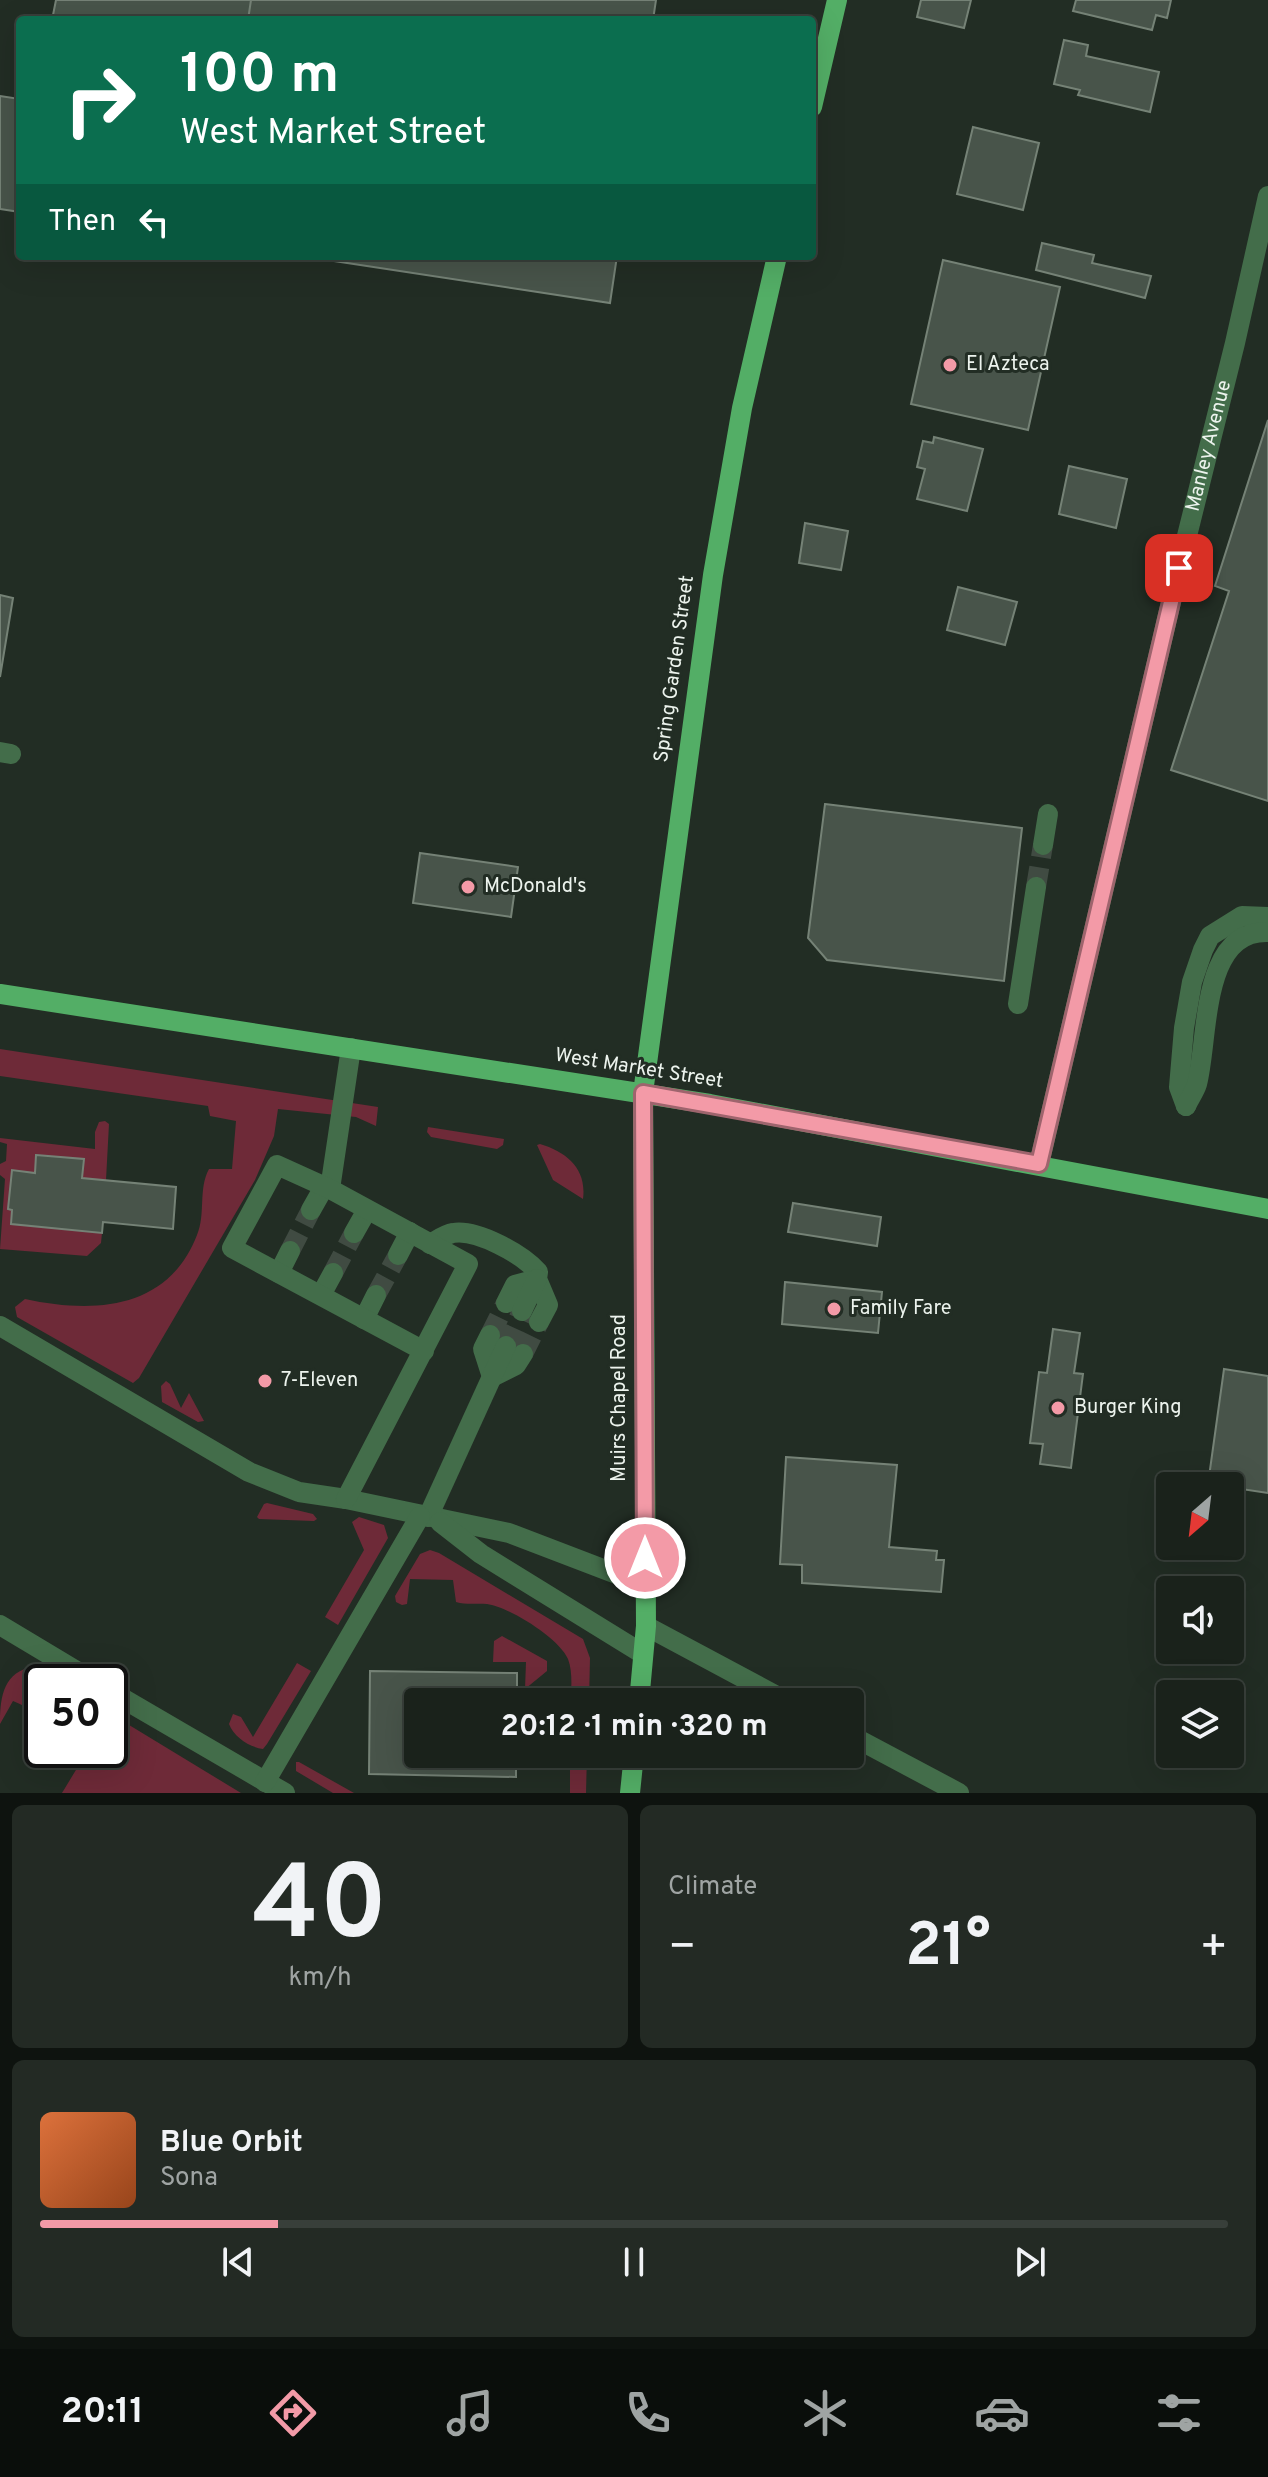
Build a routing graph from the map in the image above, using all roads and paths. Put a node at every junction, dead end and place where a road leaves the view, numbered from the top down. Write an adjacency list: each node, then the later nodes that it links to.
1 (837, 0): 2 (main road)
2 (816, 90)
3 (1268, 196): 14 (street, Manley Avenue)
4 (776, 260): 13 (main road, Spring Garden Street)
5 (1048, 814): 6 (street)
6 (1043, 845)
7 (1036, 887): 11 (street)
8 (1268, 917): 9 (street)
9 (1268, 932)
10 (0, 994): 12 (main road, West Market Street)
11 (1018, 1004)
12 (351, 1048): 13 (main road, West Market Street); 15 (street)
13 (643, 1093): 14 (main road, West Market Street); 35 (main road, Muirs Chapel Road)
14 (1039, 1164): 16 (main road, West Market Street)
15 (327, 1188): 17 (street); 18 (street); 24 (street)
16 (1268, 1209)
17 (311, 1210)
18 (367, 1210): 19 (street); 20 (street)
19 (410, 1232): 21 (street); 23 (street)
20 (354, 1233)
21 (430, 1244): 26 (street); 31 (street)
22 (290, 1251): 24 (street)
23 (398, 1255)
24 (279, 1273): 27 (street)
25 (333, 1273): 27 (street)
26 (537, 1279): 26 (street)
27 (321, 1295): 29 (street)
28 (376, 1295): 29 (street)
29 (364, 1319): 31 (street)
30 (0, 1326): 33 (street)
31 (424, 1351): 33 (street)
32 (492, 1377): 32 (street); 34 (street)
33 (346, 1499): 34 (street)
34 (428, 1518): 35 (street); 38 (street); 45 (street)
35 (645, 1585): 37 (main road, Muirs Chapel Road)
36 (0, 1625): 39 (street)
37 (646, 1626): 38 (main road, Muirs Chapel Road); 41 (street)
38 (643, 1654): 40 (main road, Muirs Chapel Road)
39 (65, 1664)
40 (640, 1688)
41 (762, 1688)
42 (128, 1702): 45 (street)
43 (864, 1742): 48 (street)
44 (633, 1768): 47 (main road)
45 (265, 1782): 46 (street)
46 (285, 1793)
47 (630, 1793)
48 (959, 1793)

